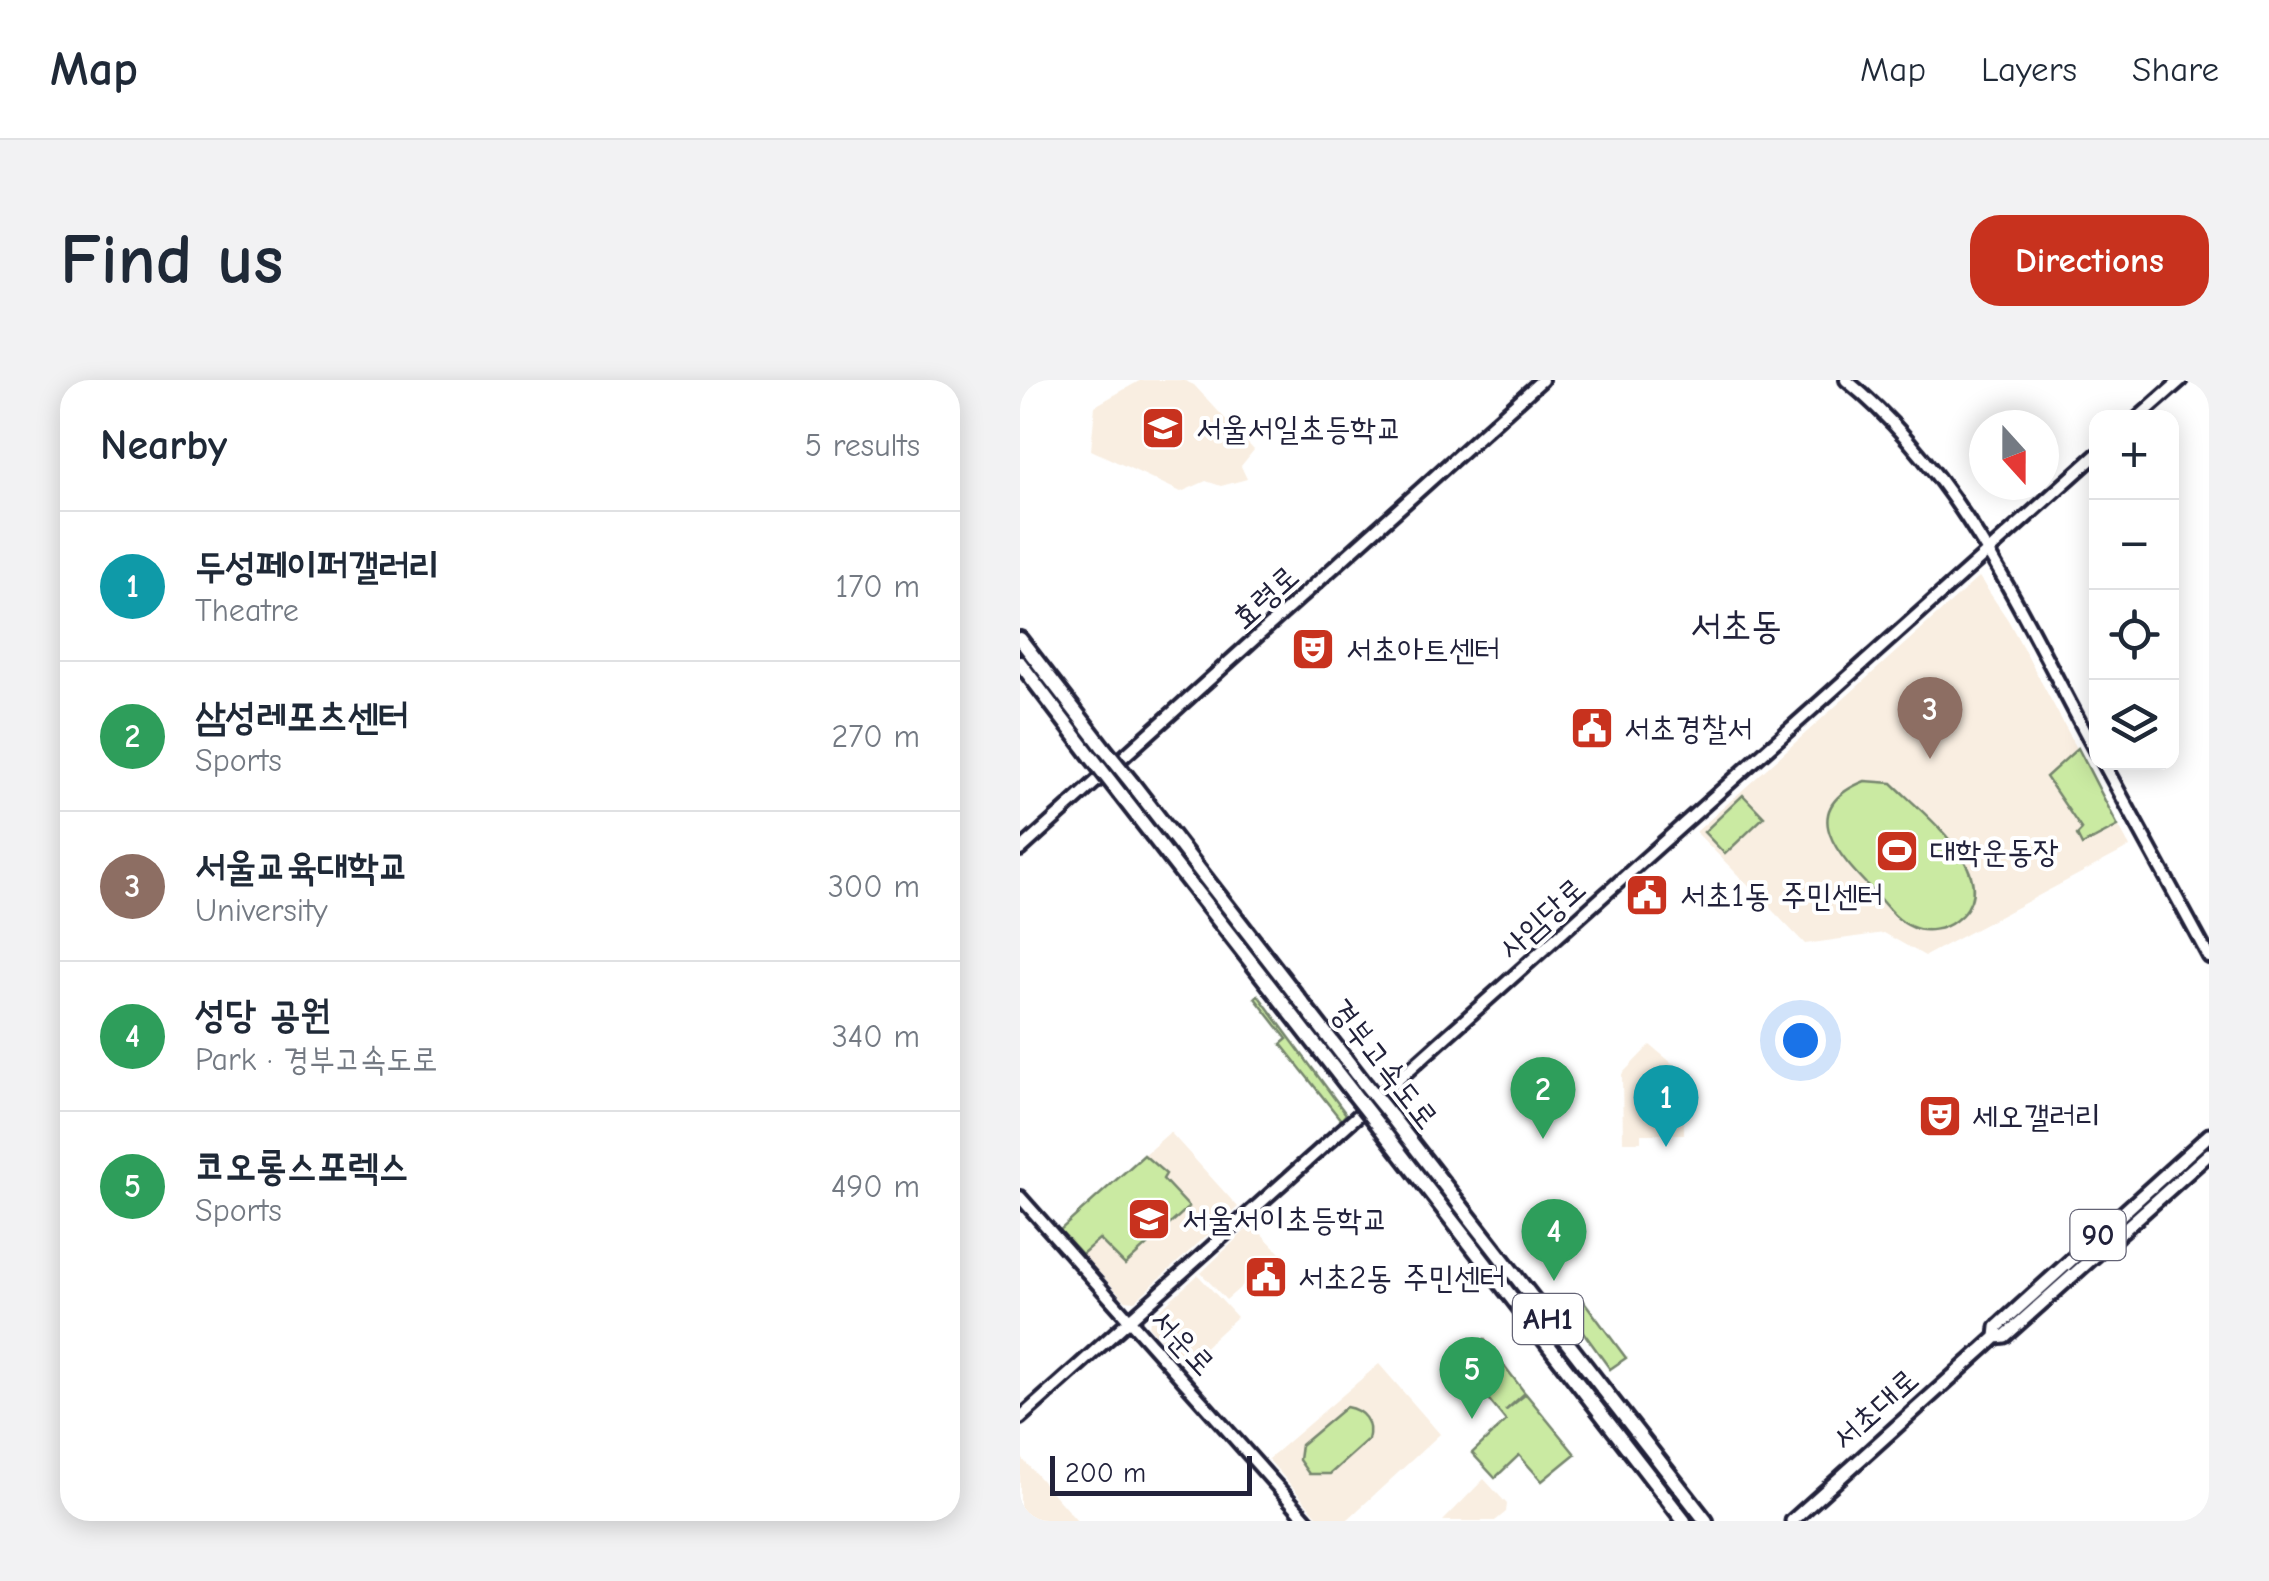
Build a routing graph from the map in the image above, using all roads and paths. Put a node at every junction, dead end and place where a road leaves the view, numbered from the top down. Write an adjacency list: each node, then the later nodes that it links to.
1 (1542, 380): 11 (main road, 효령로)
2 (1846, 380): 6 (main road)
3 (2181, 380): 4 (main road)
4 (2147, 410)
5 (2089, 461): 6 (main road, 사임당로)
6 (1987, 553): 9 (main road); 16 (main road, 사임당로)
7 (1020, 639): 21 (highway, 경부고속도로 / AH1, bridge)
8 (1020, 663): 20 (highway, 경부고속도로 / AH1, bridge)
9 (2089, 739)
10 (2106, 770): 12 (main road)
11 (1020, 850)
12 (2209, 957)
13 (2209, 1134): 17 (main road, 서초대로 / 90)
14 (2209, 1154): 17 (main road, 서초대로 / 90)
15 (1020, 1196): 16 (main road, 서운로)
16 (1129, 1321): 18 (main road, 사임당로); 19 (main road, 서운로)
17 (1996, 1337): 22 (main road, 서초대로 / 90)
18 (1020, 1418)
19 (1308, 1521)
20 (1684, 1521)
21 (1706, 1521)
22 (1792, 1521)

